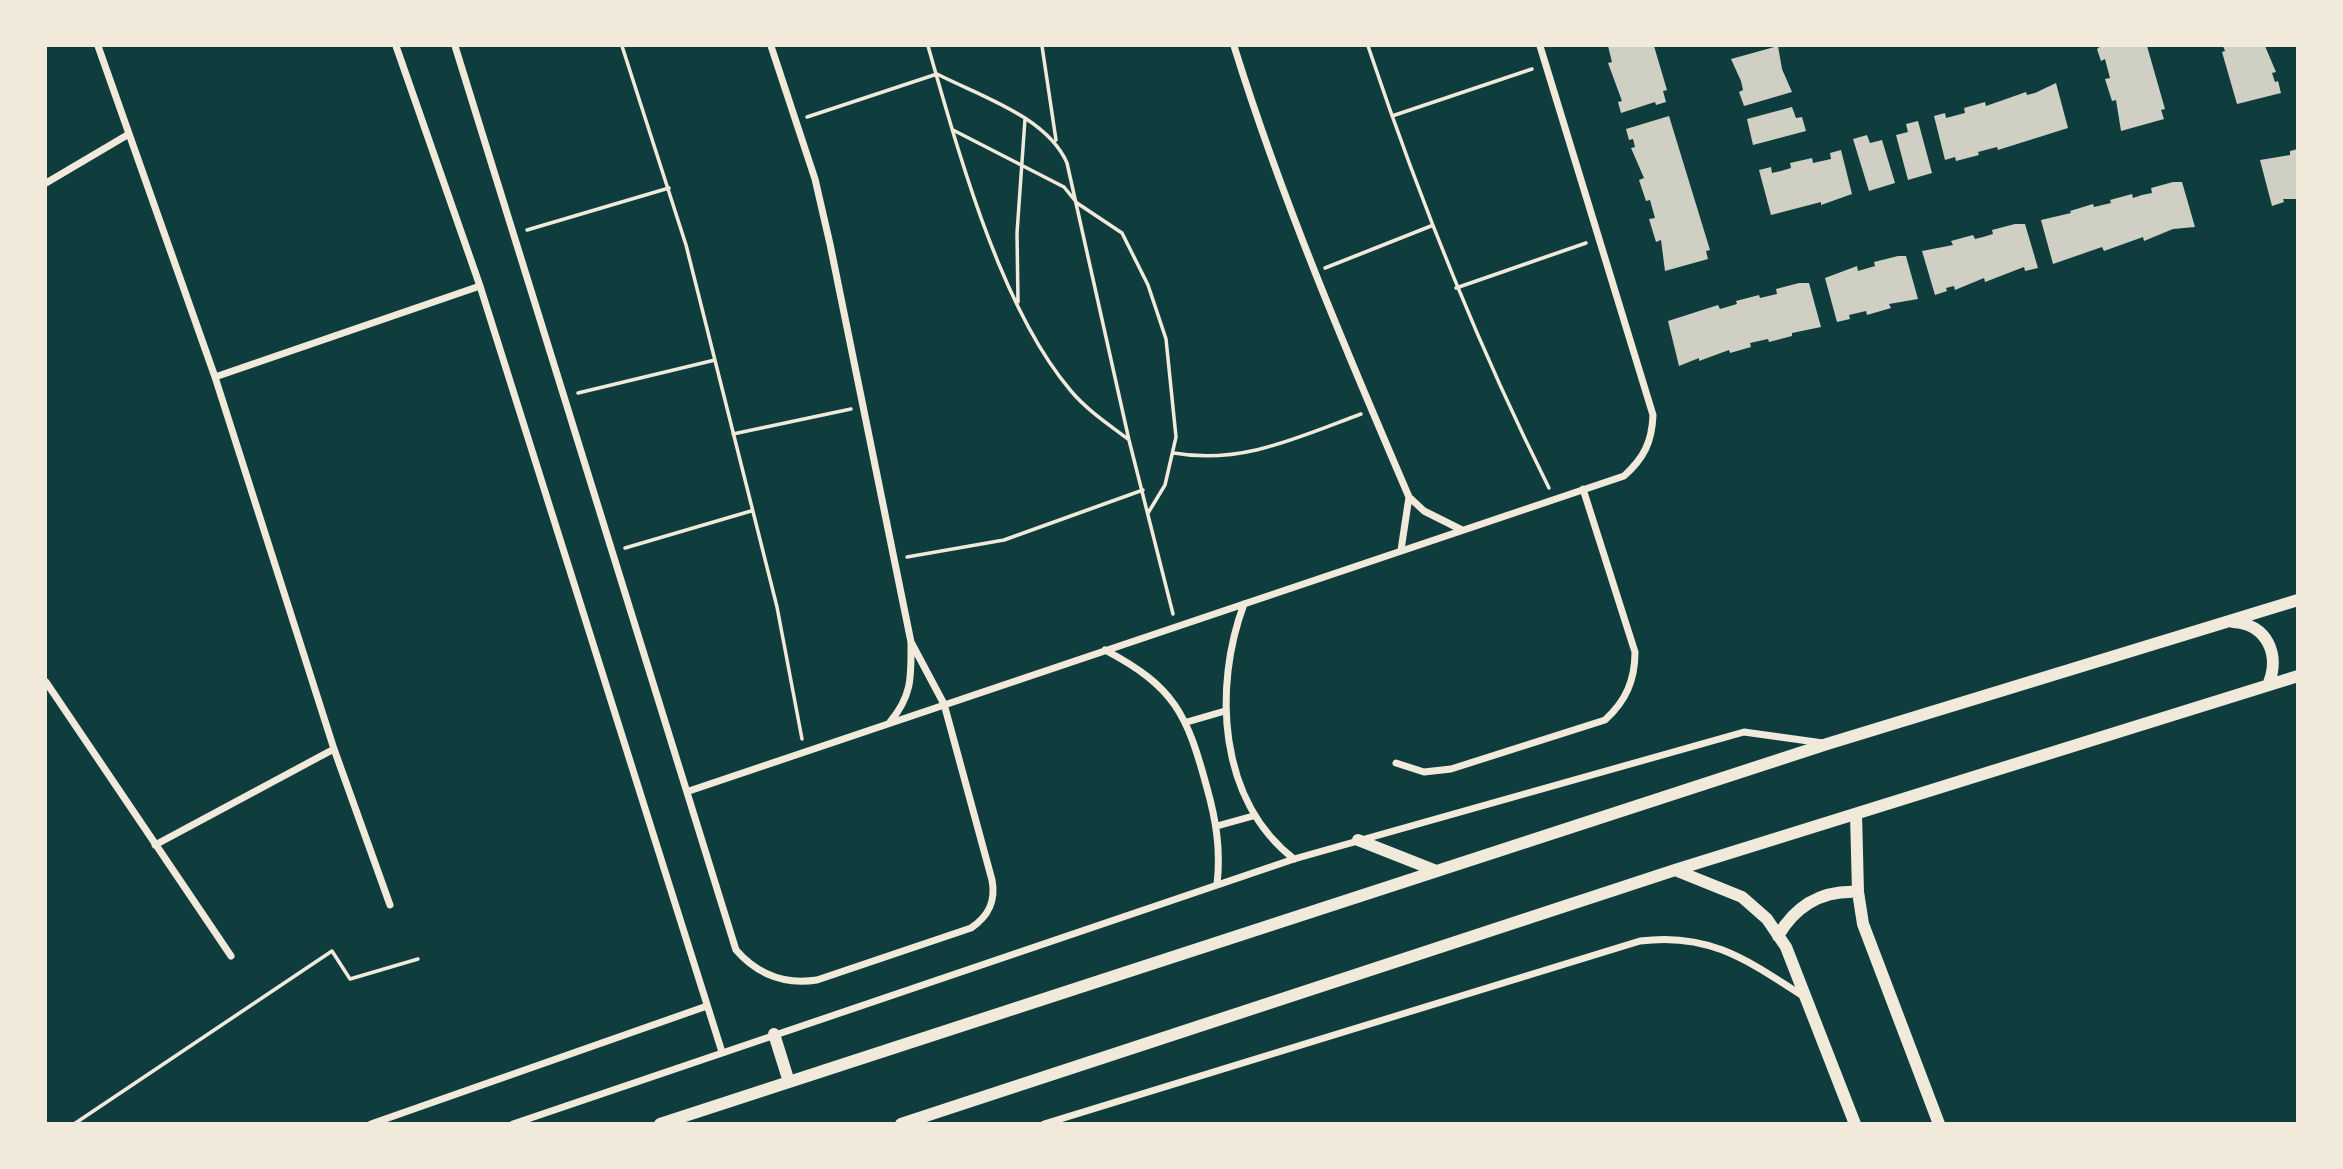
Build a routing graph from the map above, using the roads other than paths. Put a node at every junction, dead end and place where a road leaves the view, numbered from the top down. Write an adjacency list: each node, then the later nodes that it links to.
1 (98, 46): 7 (street)
2 (396, 46): 9 (street)
3 (456, 46): 30 (street)
4 (771, 46): 18 (street)
5 (1234, 46): 12 (street)
6 (1540, 46): 11 (street)
7 (130, 134): 8 (street); 10 (street)
8 (46, 183)
9 (480, 286): 10 (street); 45 (street)
10 (215, 377): 28 (street)
11 (1583, 489): 13 (street); 29 (street)
12 (1409, 496): 13 (street); 14 (street)
13 (1462, 530): 14 (street)
14 (1401, 550): 16 (street)
15 (2298, 600): 17 (street)
16 (1244, 604): 19 (street); 24 (street)
17 (2231, 621): 22 (street); 27 (street)
18 (911, 642): 23 (street); 26 (street)
19 (1105, 650): 23 (street); 25 (street)
20 (2298, 676): 22 (street)
21 (46, 682): 35 (street)
22 (2268, 685): 31 (street)
23 (944, 704): 26 (street); 30 (street)
24 (1225, 711): 25 (street); 32 (street)
25 (1187, 722): 33 (street)
26 (889, 723): 30 (street)
27 (1828, 744): 34 (street); 37 (street)
28 (334, 749): 35 (street); 41 (street)
29 (1396, 763)
30 (689, 791)
31 (1856, 814): 38 (street); 40 (street)
32 (1253, 816): 33 (street); 36 (street)
33 (1217, 826): 39 (street)
34 (1358, 840): 36 (street); 37 (street)
35 (155, 845): 43 (street)
36 (1294, 859): 39 (street)
37 (1434, 870): 48 (street)
38 (1675, 870): 42 (street); 52 (street)
39 (1217, 884): 46 (street)
40 (1858, 892): 42 (street); 55 (street)
41 (390, 905)
42 (1778, 936): 44 (street)
43 (231, 957)
44 (1805, 998): 53 (street); 54 (street)
45 (707, 1006): 47 (street); 49 (street)
46 (774, 1034): 47 (street); 48 (street)
47 (722, 1052): 50 (street)
48 (789, 1082): 51 (street)
49 (370, 1124)
50 (513, 1124)
51 (660, 1124)
52 (901, 1124)
53 (1044, 1124)
54 (1855, 1124)
55 (1939, 1124)

